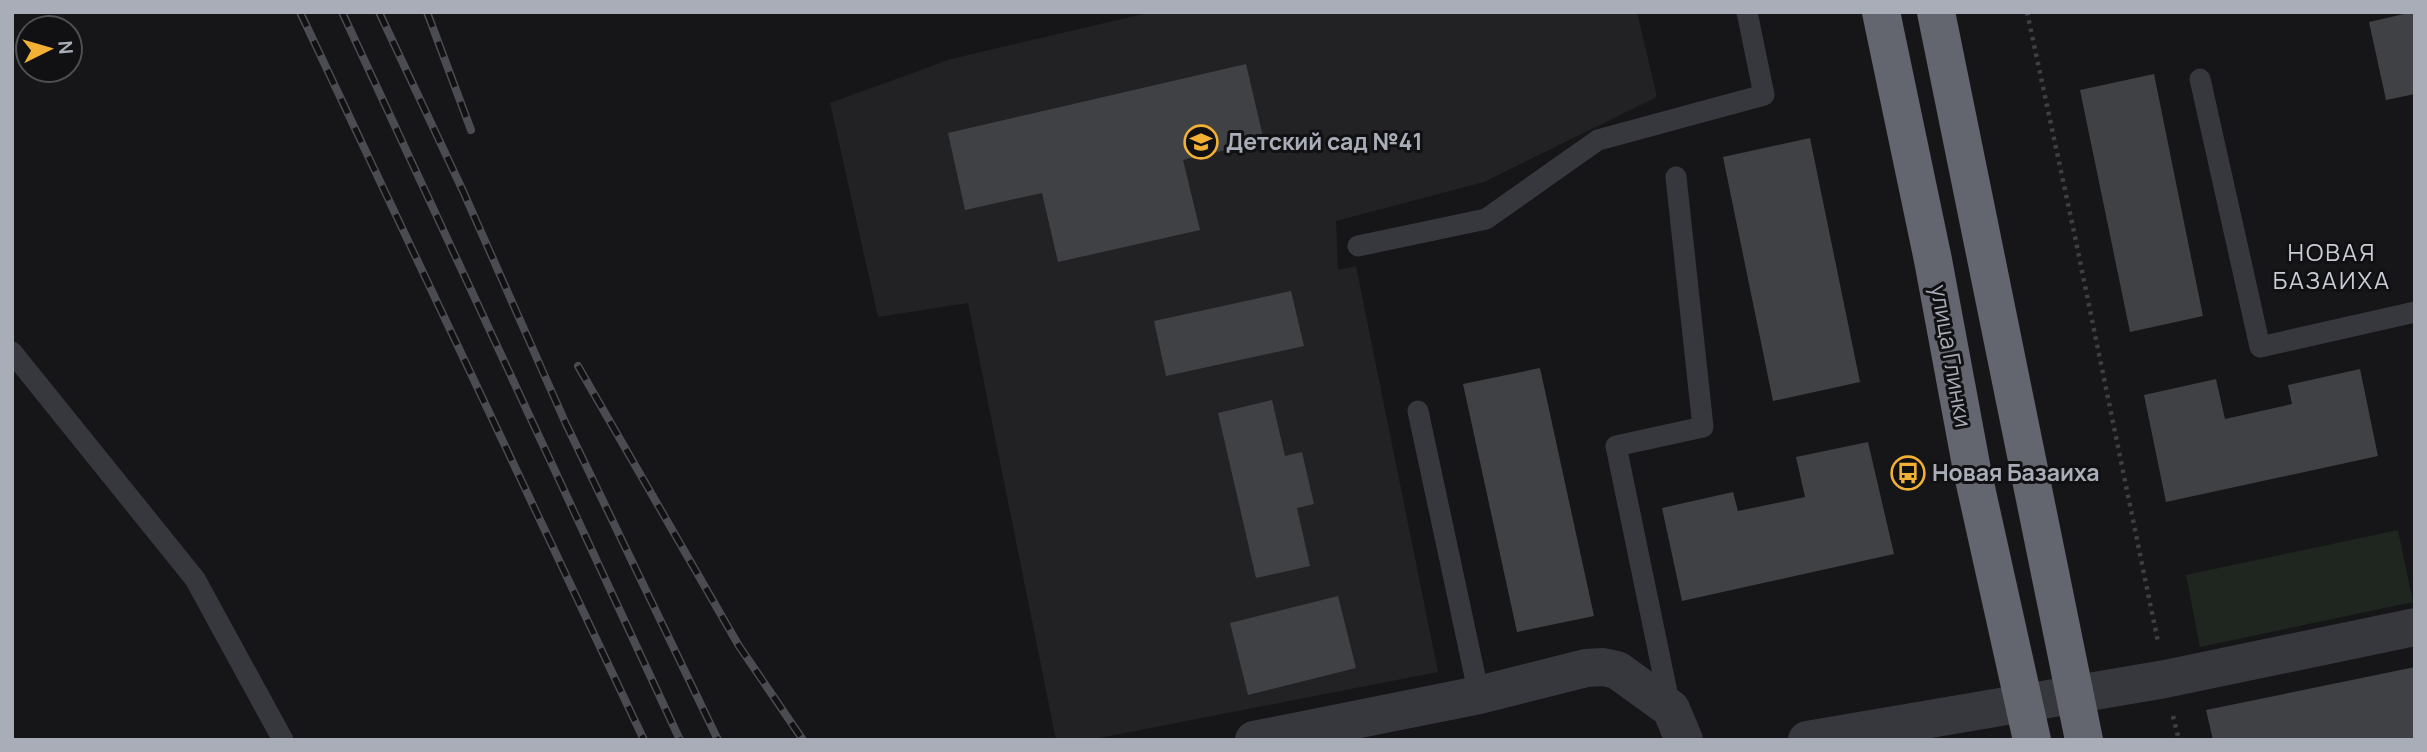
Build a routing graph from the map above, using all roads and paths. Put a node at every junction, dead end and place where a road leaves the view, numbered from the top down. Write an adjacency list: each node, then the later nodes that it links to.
1 (1747, 12): 9 (lane)
2 (1881, 12): 7 (highway, улица Глинки)
3 (1936, 12): 6 (highway)
4 (2027, 12): 14 (path)
5 (2200, 79): 10 (lane)
6 (1966, 160): 7 (highway); 16 (highway)
7 (1912, 170): 17 (highway, улица Глинки)
8 (1676, 177): 18 (lane)
9 (1358, 246)
10 (2415, 312)
11 (12, 352): 19 (lane)
12 (1418, 411): 15 (lane)
13 (2415, 628): 14 (street)
14 (2165, 679): 16 (street); 23 (path)
15 (1479, 695): 18 (street); 20 (street)
16 (2075, 695): 17 (street); 22 (highway)
17 (2028, 722): 21 (street)
18 (1677, 724)
19 (283, 740)
20 (1254, 740)
21 (1807, 740)
22 (2084, 740)
23 (2179, 740)

